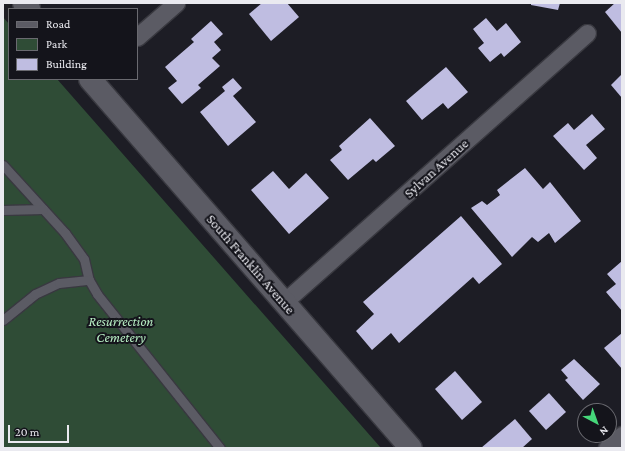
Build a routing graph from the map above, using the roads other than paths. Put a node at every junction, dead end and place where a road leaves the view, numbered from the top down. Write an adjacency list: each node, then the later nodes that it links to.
1 (176, 3): 3 (street)
2 (587, 33): 9 (street, Sylvan Avenue)
3 (138, 36)
4 (91, 80): 9 (street, South Franklin Avenue)
5 (3, 165): 6 (lane)
6 (43, 209): 7 (lane); 8 (lane)
7 (3, 210)
8 (88, 280): 10 (lane); 12 (lane)
9 (284, 302): 13 (street, South Franklin Avenue)
10 (3, 320)
11 (622, 435): 14 (street)
12 (220, 448)
13 (412, 448)
14 (607, 448)

